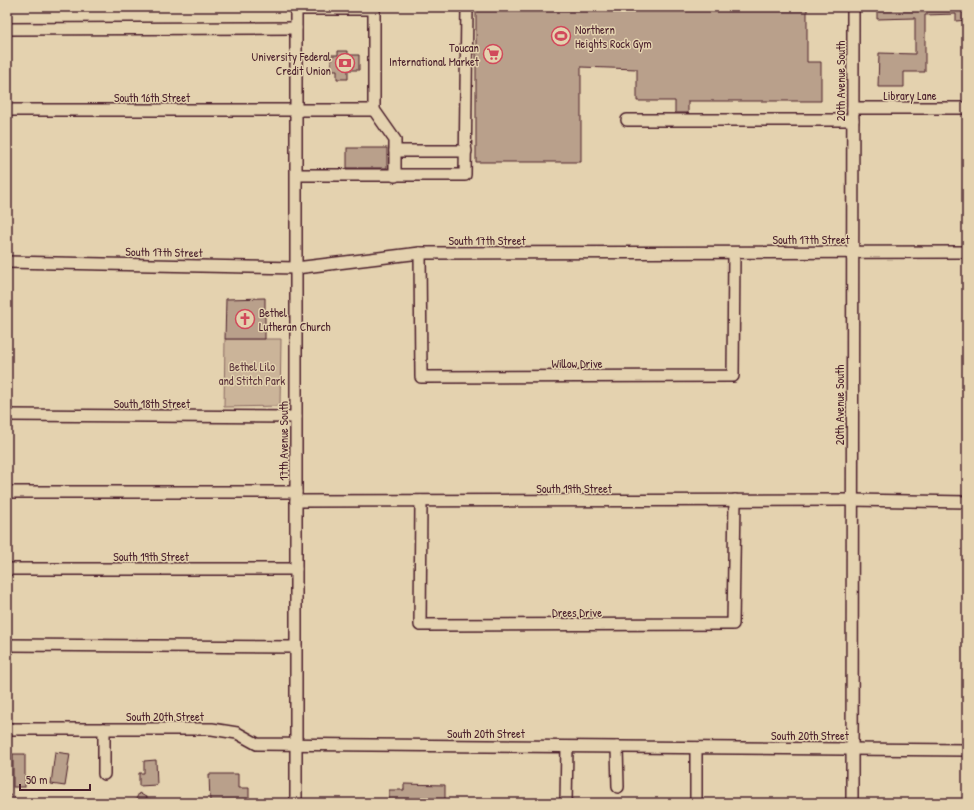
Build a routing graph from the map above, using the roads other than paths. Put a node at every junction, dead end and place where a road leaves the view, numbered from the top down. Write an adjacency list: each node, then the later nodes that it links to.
1 (467, 7): 16 (street)
2 (853, 7): 8 (street, 20th Avenue South)
3 (296, 8): 4 (street); 6 (street, 17th Avenue South)
4 (321, 8): 5 (street)
5 (374, 8): 12 (street)
6 (296, 28): 7 (street); 11 (street, 17th Avenue South)
7 (7, 29)
8 (853, 108): 9 (street, Library Lane); 14 (street, 20th Avenue South)
9 (967, 108)
10 (7, 110): 11 (street, South 16th Street)
11 (297, 110): 12 (street, South 16th Street); 17 (street, 17th Avenue South)
12 (374, 110): 15 (street)
13 (627, 120): 14 (street)
14 (853, 120): 20 (street, 20th Avenue South)
15 (395, 151): 16 (street); 18 (street)
16 (466, 151): 18 (street)
17 (297, 175): 18 (street); 24 (street, 17th Avenue South)
18 (395, 176)
19 (734, 252): 20 (street, South 17th Street); 22 (street, South 17th Street); 22 (street, Willow Drive)
20 (853, 252): 21 (street, South 17th Street); 30 (street, 20th Avenue South)
21 (967, 252)
22 (420, 253): 24 (street, South 17th Street)
23 (7, 262): 24 (street, South 17th Street)
24 (296, 268): 26 (street, 17th Avenue South)
25 (7, 415): 26 (street, South 18th Street)
26 (296, 417): 28 (street, 17th Avenue South)
27 (7, 492): 28 (street, South 19th Street)
28 (296, 496): 31 (street, South 19th Street); 34 (street, 17th Avenue South)
29 (735, 500): 30 (street, South 19th Street); 31 (street, South 19th Street); 31 (street, Drees Drive)
30 (852, 500): 32 (street, South 19th Street); 43 (street, 20th Avenue South)
31 (421, 501)
32 (967, 502)
33 (7, 569): 34 (street, South 19th Street)
34 (296, 569): 36 (street, 17th Avenue South)
35 (7, 645): 36 (street)
36 (296, 647): 39 (street, 17th Avenue South)
37 (7, 729): 38 (street, South 20th Street)
38 (104, 729): 39 (street, South 20th Street); 45 (street)
39 (296, 745): 40 (street, South 20th Street); 47 (street, 17th Avenue South)
40 (567, 747): 41 (street, South 20th Street); 48 (street)
41 (617, 747): 42 (street, South 20th Street); 46 (street)
42 (696, 748): 43 (street, South 20th Street); 49 (street)
43 (852, 749): 44 (street, South 20th Street); 50 (street, 20th Avenue South)
44 (967, 750)
45 (104, 774)
46 (618, 787)
47 (296, 803)
48 (566, 803)
49 (696, 803)
50 (852, 803)

